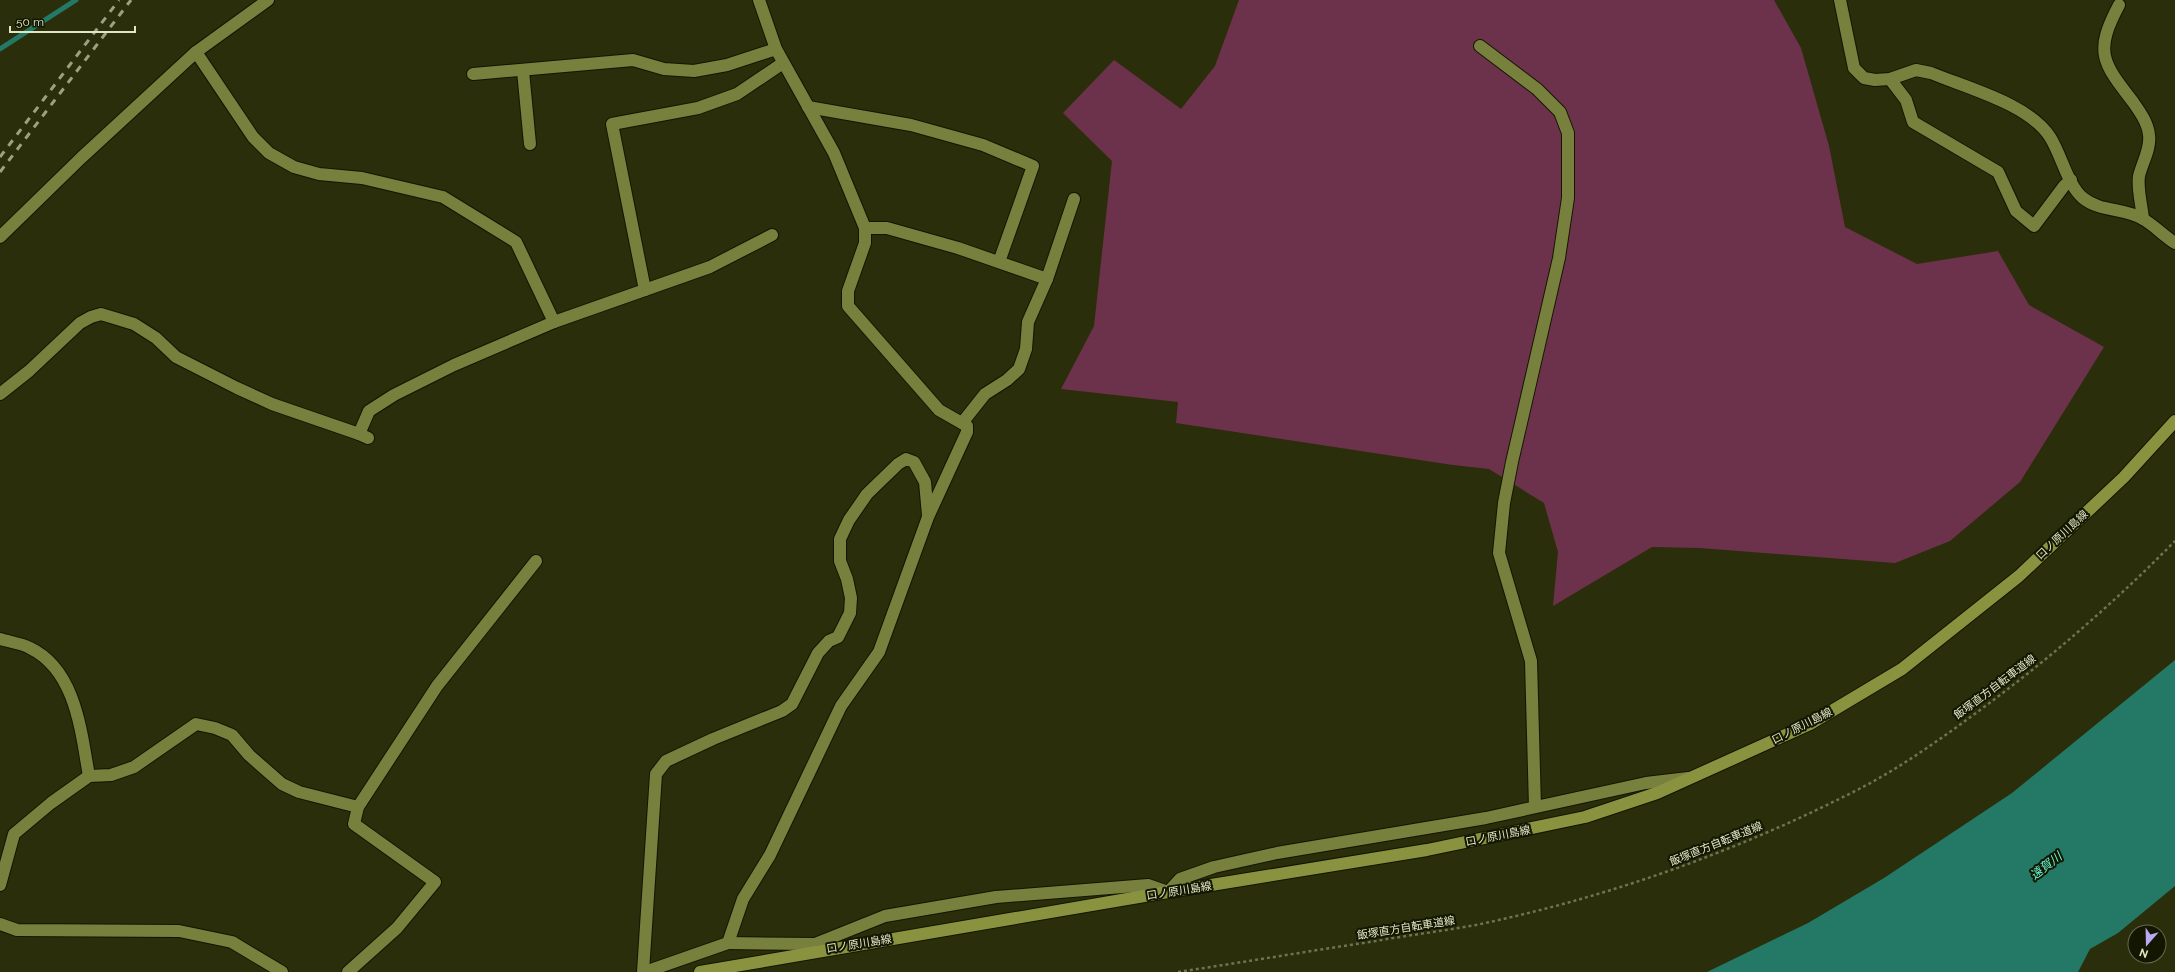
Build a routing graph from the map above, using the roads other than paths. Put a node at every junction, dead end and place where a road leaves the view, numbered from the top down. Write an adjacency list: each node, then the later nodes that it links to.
1 (268, 0): 7 (street)
2 (759, 0): 6 (street)
3 (1840, 0): 11 (street)
4 (2119, 4): 16 (street)
5 (1480, 46): 34 (street)
6 (776, 49): 8 (street); 9 (street)
7 (196, 52): 19 (street); 24 (street)
8 (783, 63): 12 (street); 23 (street)
9 (523, 71): 10 (street); 13 (street)
10 (473, 74)
11 (1890, 79): 14 (street); 14 (street)
12 (808, 107): 17 (street); 21 (street)
13 (530, 144)
14 (2071, 180): 16 (street)
15 (1074, 199): 22 (street)
16 (2143, 219): 20 (street)
17 (865, 228): 21 (street); 27 (street)
18 (772, 235): 23 (street)
19 (0, 237)
20 (2175, 243)
21 (998, 262): 22 (street)
22 (1047, 279): 27 (street)
23 (645, 290): 24 (street)
24 (554, 322): 25 (street)
25 (0, 394)
26 (2175, 421): 32 (main road, 口ノ原川島線)
27 (962, 423): 28 (street)
28 (928, 517): 38 (street); 42 (street)
29 (536, 561): 33 (street)
30 (0, 639): 31 (street)
31 (89, 776): 33 (street); 35 (street)
32 (1693, 778): 34 (street); 36 (main road, 口ノ原川島線)
33 (358, 806): 41 (street)
34 (1535, 806): 36 (street)
35 (0, 885)
36 (1168, 892): 39 (main road, 口ノ原川島線); 39 (street)
37 (0, 924): 40 (street)
38 (728, 943): 39 (street); 42 (street)
39 (816, 947): 43 (main road, 口ノ原川島線)
40 (282, 972)
41 (348, 972)
42 (644, 972)
43 (700, 972)

